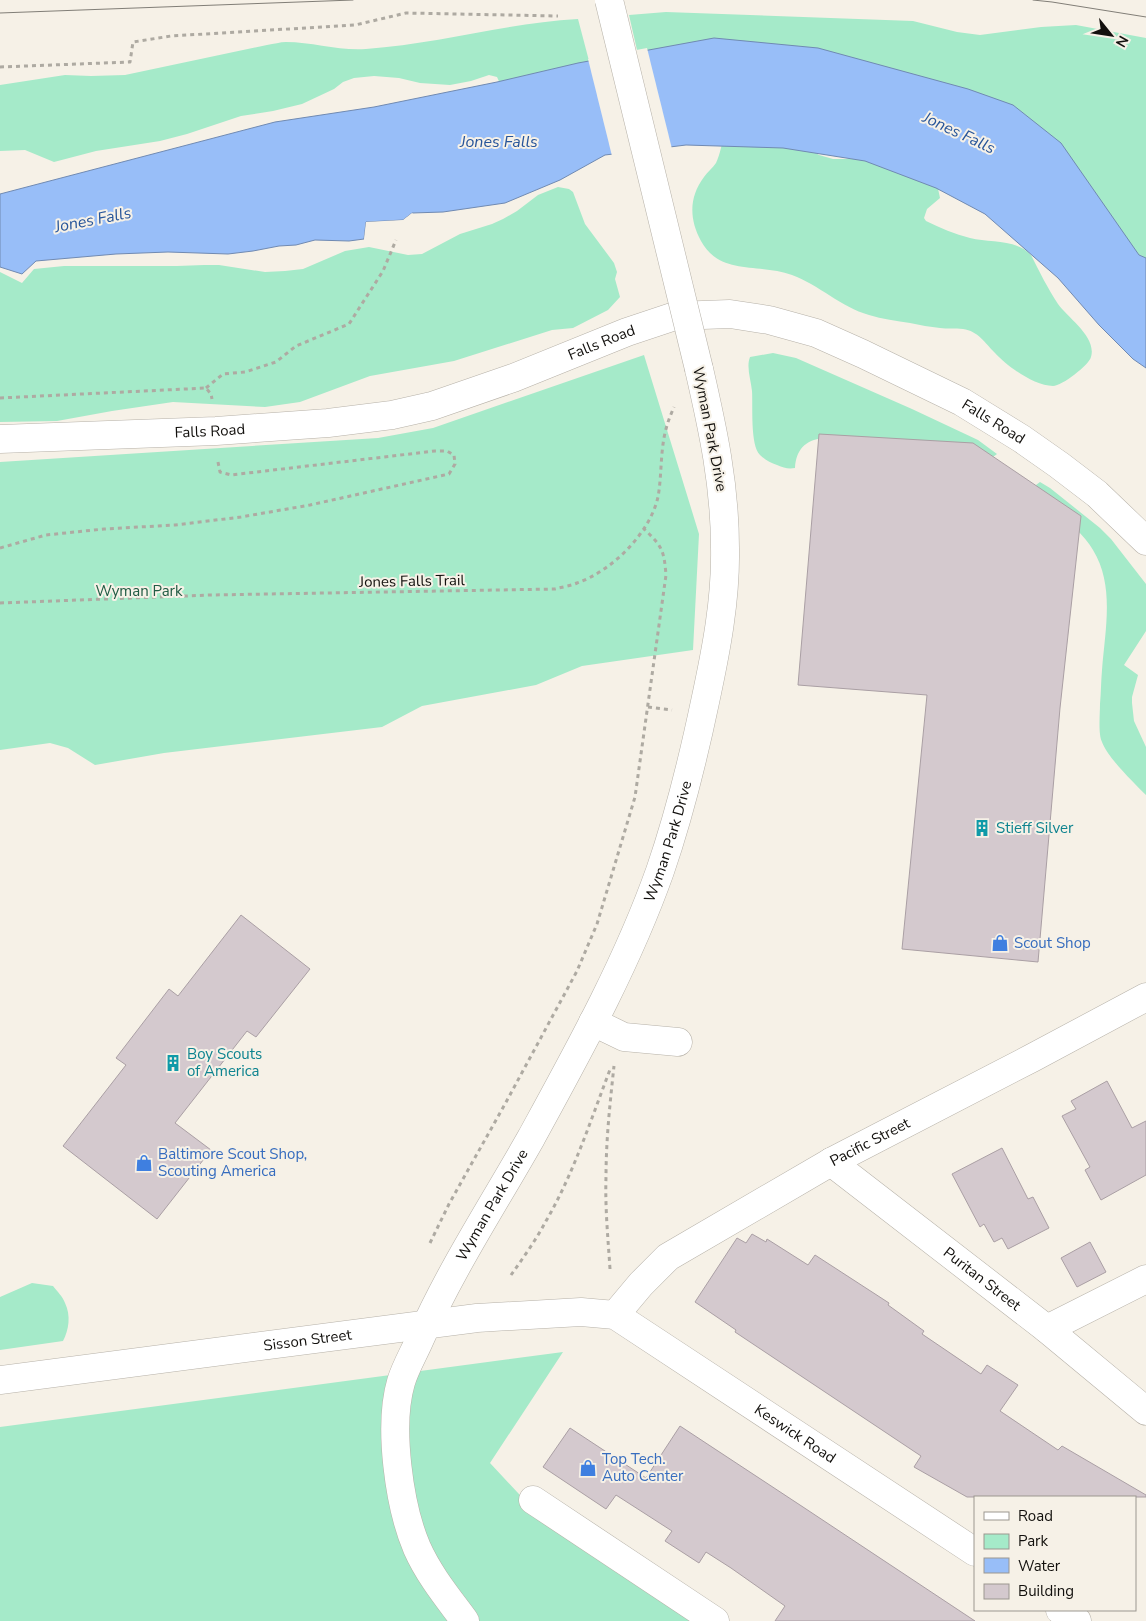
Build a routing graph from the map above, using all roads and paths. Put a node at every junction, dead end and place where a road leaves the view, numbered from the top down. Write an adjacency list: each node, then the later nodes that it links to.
1 (609, 0): 18 (street, Wyman Park Drive, bridge)
2 (558, 16): 3 (path)
3 (0, 67)
4 (396, 240): 5 (path)
5 (206, 388): 6 (path); 7 (path)
6 (0, 398)
7 (213, 402)
8 (674, 406): 11 (path, Jones Falls Trail)
9 (0, 440): 12 (street, Falls Road)
10 (217, 455): 13 (path)
11 (644, 529): 14 (path, Jones Falls Trail); 15 (path)
12 (1146, 541)
13 (0, 548)
14 (0, 603)
15 (648, 707): 16 (path); 21 (path)
16 (675, 710)
17 (1146, 997): 20 (street, Pacific Street)
18 (593, 1022): 19 (street); 25 (street, Wyman Park Drive)
19 (678, 1042)
20 (831, 1162): 24 (street, Pacific Street); 26 (street, Puritan Street)
21 (429, 1245)
22 (510, 1275): 24 (path)
23 (1146, 1279): 26 (street)
24 (614, 1315): 25 (street, Sisson Street); 30 (street, Keswick Road)
25 (426, 1325): 27 (street, Sisson Street); 32 (street, Wyman Park Drive)
26 (1047, 1329): 28 (street, Puritan Street)
27 (0, 1380)
28 (1146, 1411)
29 (533, 1500): 33 (street)
30 (974, 1551)
31 (1062, 1611): 34 (street)
32 (465, 1621)
33 (715, 1621)
34 (1077, 1621)

